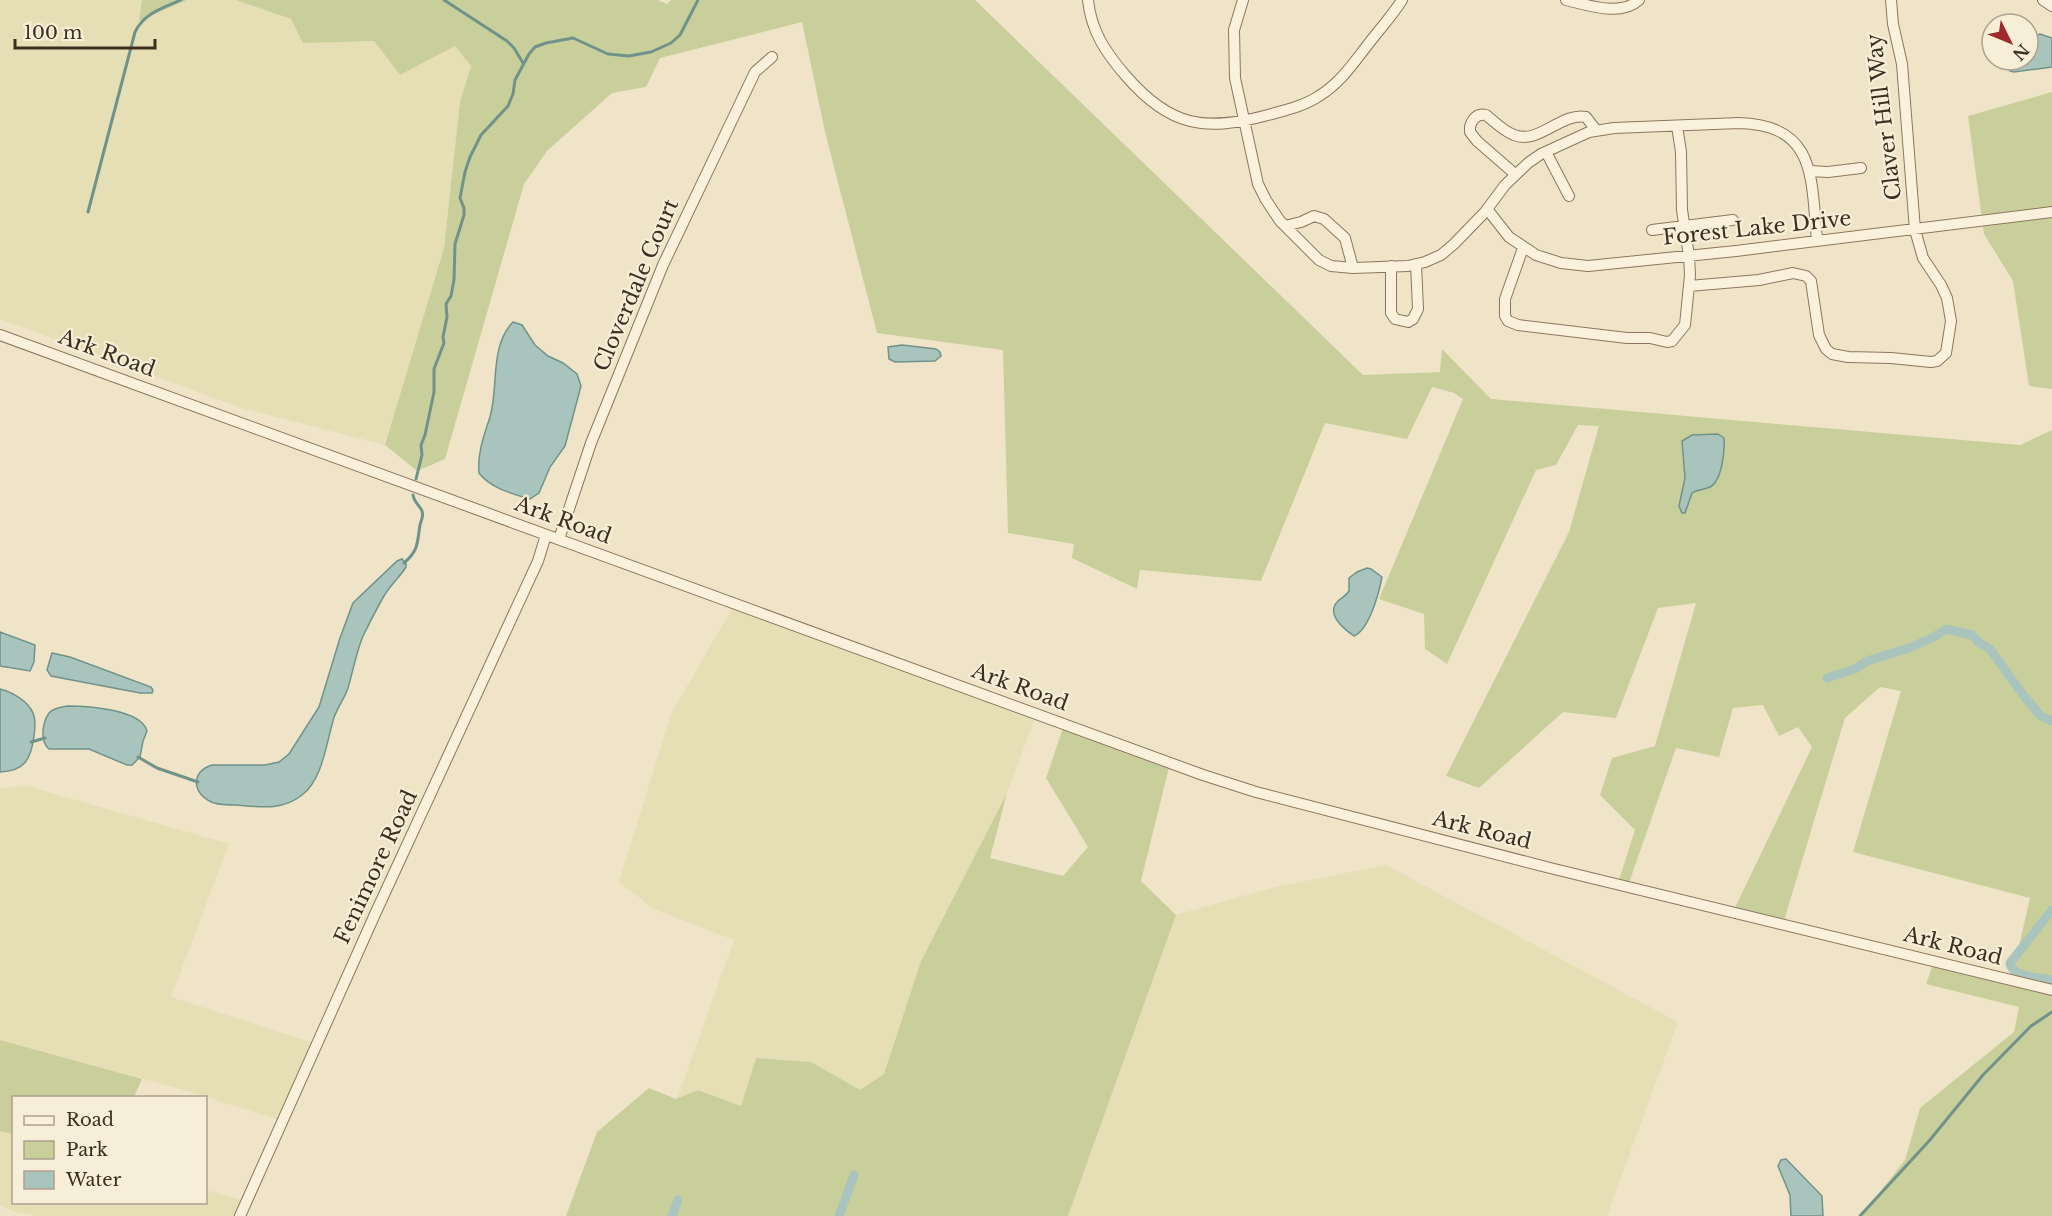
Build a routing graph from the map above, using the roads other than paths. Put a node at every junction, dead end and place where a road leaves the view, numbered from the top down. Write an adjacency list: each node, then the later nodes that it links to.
1 (1088, 0): 10 (street)
2 (1243, 0): 10 (street)
3 (1402, 0): 10 (street)
4 (1566, 0): 5 (street)
5 (1639, 0)
6 (1890, 0): 24 (street, Claver Hill Way)
7 (2043, 0): 8 (street)
8 (2052, 6)
9 (772, 57): 34 (street, Cloverdale Court)
10 (1243, 120): 21 (street)
11 (1677, 126): 12 (street); 15 (street); 22 (street)
12 (1596, 130): 13 (street); 16 (street)
13 (1546, 152): 16 (street); 17 (street)
14 (1861, 168): 15 (street)
15 (1809, 171): 25 (street)
16 (1515, 174): 18 (street)
17 (1569, 196)
18 (1487, 209): 26 (street, Forest Lake Drive); 28 (street)
19 (2052, 212): 24 (street, Forest Lake Drive)
20 (1733, 220): 22 (street)
21 (1285, 226): 30 (street); 30 (street)
22 (1684, 226): 23 (street); 27 (street)
23 (1652, 230)
24 (1915, 230): 25 (street, Forest Lake Drive); 31 (street, Claver Hill Way)
25 (1817, 240): 27 (street, Forest Lake Drive)
26 (1523, 248): 27 (street, Forest Lake Drive); 31 (street)
27 (1689, 256): 31 (street)
28 (1416, 264): 29 (street); 29 (street)
29 (1390, 266): 30 (street)
30 (1353, 268)
31 (1689, 286)
32 (0, 335): 33 (street, Ark Road)
33 (546, 535): 34 (street, Ark Road); 36 (street, Fenimore Road)
34 (559, 539): 35 (street, Ark Road)
35 (2052, 990)
36 (240, 1216)

